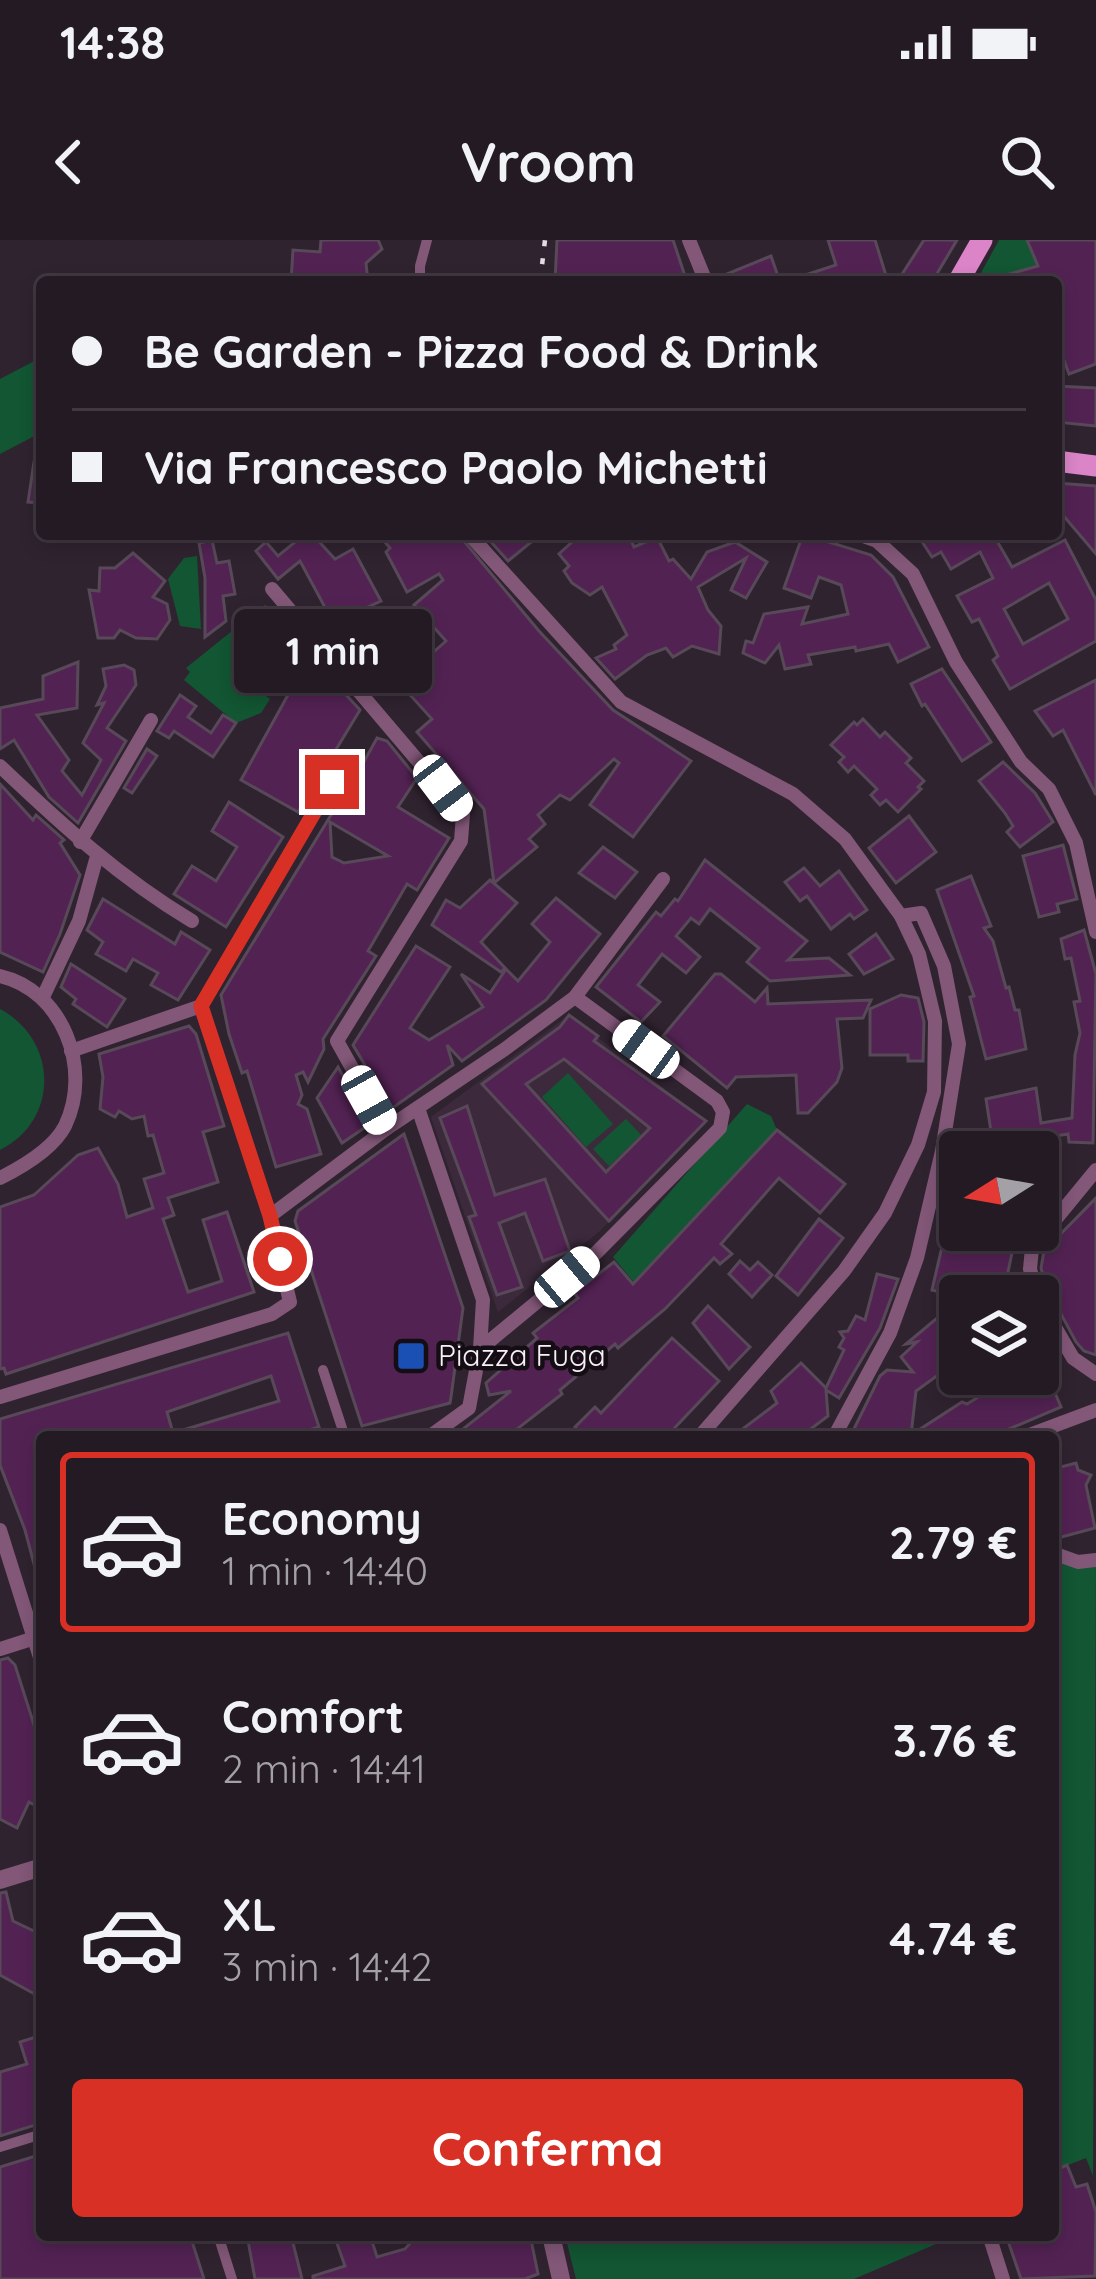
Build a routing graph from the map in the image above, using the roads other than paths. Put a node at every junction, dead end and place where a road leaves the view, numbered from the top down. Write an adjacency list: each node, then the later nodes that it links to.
1 (427, 240): 4 (street)
2 (689, 240): 5 (street)
3 (982, 240): 6 (main road)
4 (420, 276)
5 (704, 276)
6 (961, 276)
7 (1062, 462): 8 (main road)
8 (1096, 466)
9 (474, 540): 18 (street)
10 (872, 540): 20 (street)
11 (272, 589): 27 (street)
12 (151, 720): 15 (street)
13 (0, 766): 15 (street)
14 (332, 782): 24 (street)
15 (80, 842): 16 (street)
16 (98, 856): 19 (street); 22 (street)
17 (663, 879): 23 (street)
18 (902, 916): 40 (street); 41 (street)
19 (192, 921)
20 (1096, 932)
21 (0, 976): 22 (street)
22 (43, 997): 25 (street)
23 (574, 997): 26 (street); 33 (street)
24 (201, 1006): 25 (street); 30 (street)
25 (71, 1051): 29 (street)
26 (418, 1108): 27 (street); 33 (street)
27 (386, 1129): 30 (street)
28 (1096, 1170): 31 (street)
29 (0, 1178)
30 (270, 1216): 36 (street)
31 (1032, 1275)
32 (1059, 1334): 35 (street)
33 (480, 1349): 39 (street)
34 (326, 1370): 38 (street)
35 (1096, 1374)
36 (0, 1397)
37 (1096, 1410): 42 (street)
38 (343, 1431)
39 (437, 1431)
40 (705, 1431)
41 (837, 1431)
42 (1040, 1431)
43 (0, 1530): 46 (street)
44 (1059, 1555): 45 (street)
45 (1096, 1560)
46 (36, 1631)
47 (36, 1638): 48 (street)
48 (0, 1648)
49 (36, 1869): 50 (street)
50 (0, 1880)
51 (36, 2136): 52 (street)
52 (0, 2147)
53 (220, 2241): 56 (street)
54 (552, 2241): 57 (street)
55 (991, 2241): 58 (street)
56 (232, 2279)
57 (561, 2279)
58 (1004, 2279)

